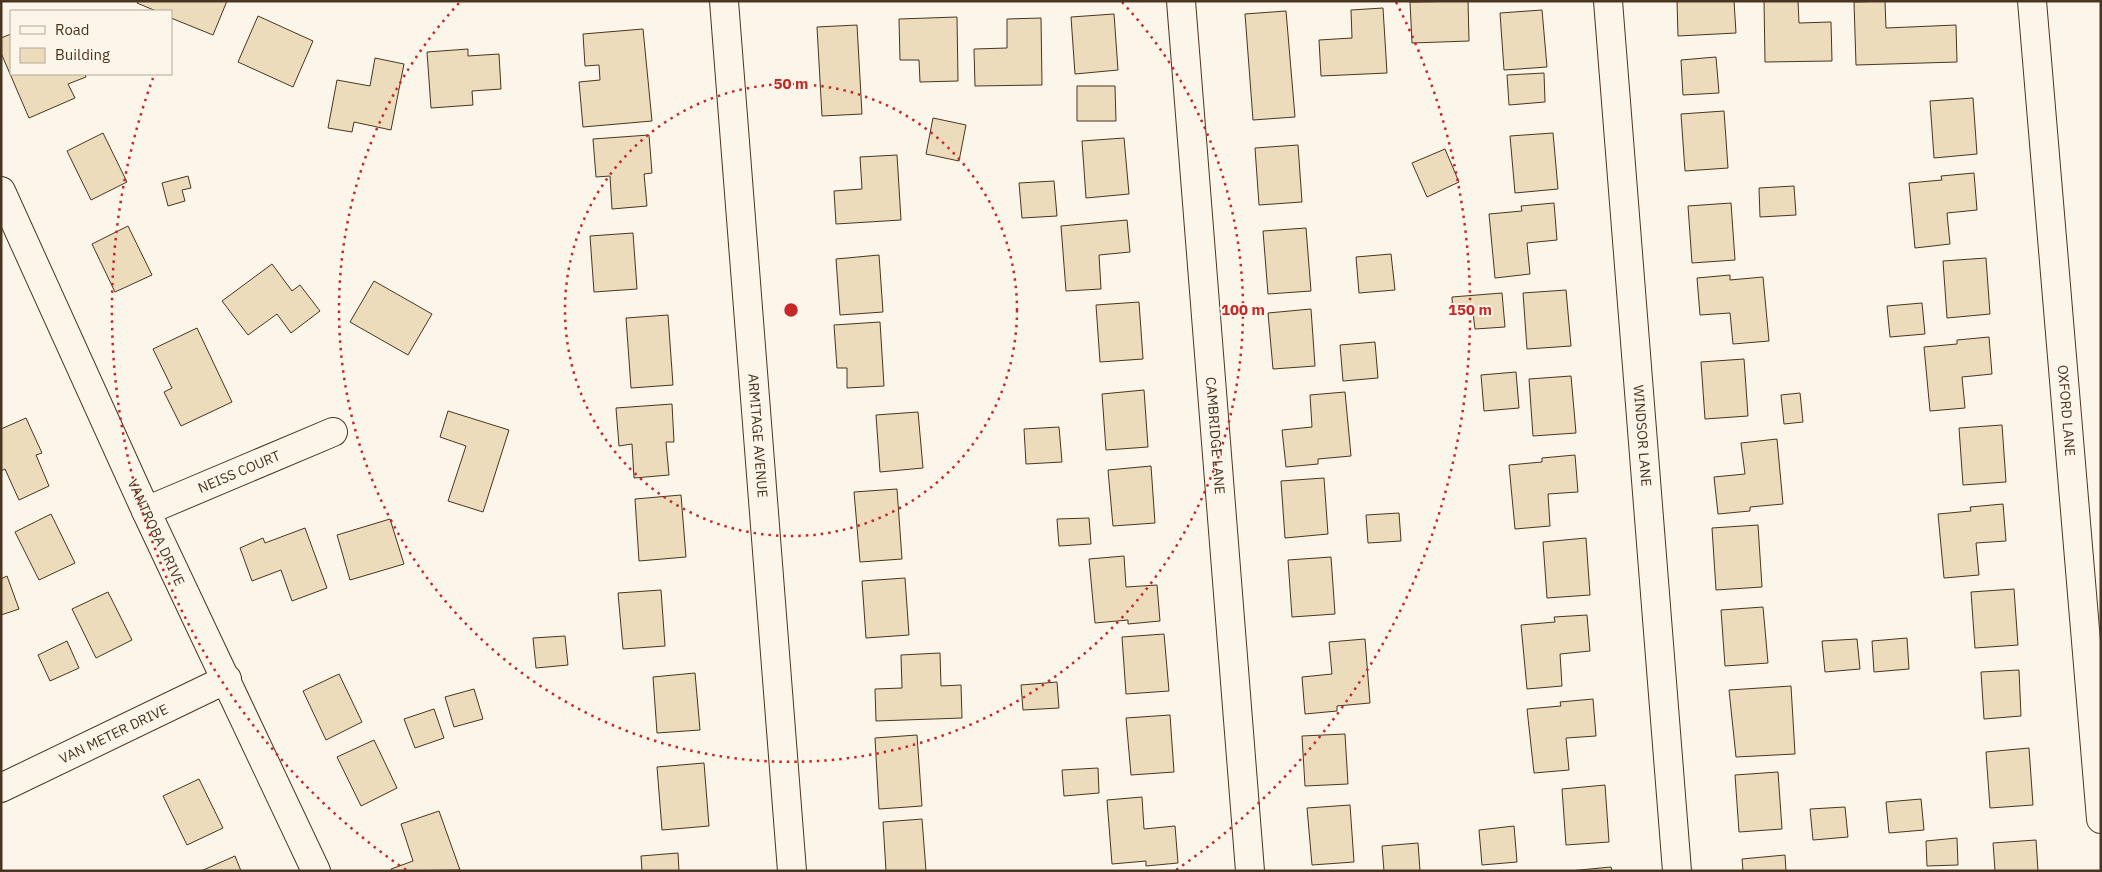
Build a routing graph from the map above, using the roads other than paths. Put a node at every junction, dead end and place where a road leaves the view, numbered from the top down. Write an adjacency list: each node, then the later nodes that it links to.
1 (724, 1): 12 (street, ARMITAGE AVENUE)
2 (1181, 1): 13 (street, CAMBRIDGE LANE)
3 (1608, 1): 14 (street, WINDSOR LANE)
4 (2032, 1): 10 (street, OXFORD LANE)
5 (1, 191): 7 (street, VANTROBA DRIVE)
6 (333, 432): 7 (street, NEISS COURT)
7 (146, 511): 8 (street, VANTROBA DRIVE)
8 (227, 680): 9 (street, VAN METER DRIVE); 11 (street, VANTROBA DRIVE)
9 (1, 788)
10 (2101, 819)
11 (316, 871)
12 (792, 871)
13 (1250, 871)
14 (1677, 871)

